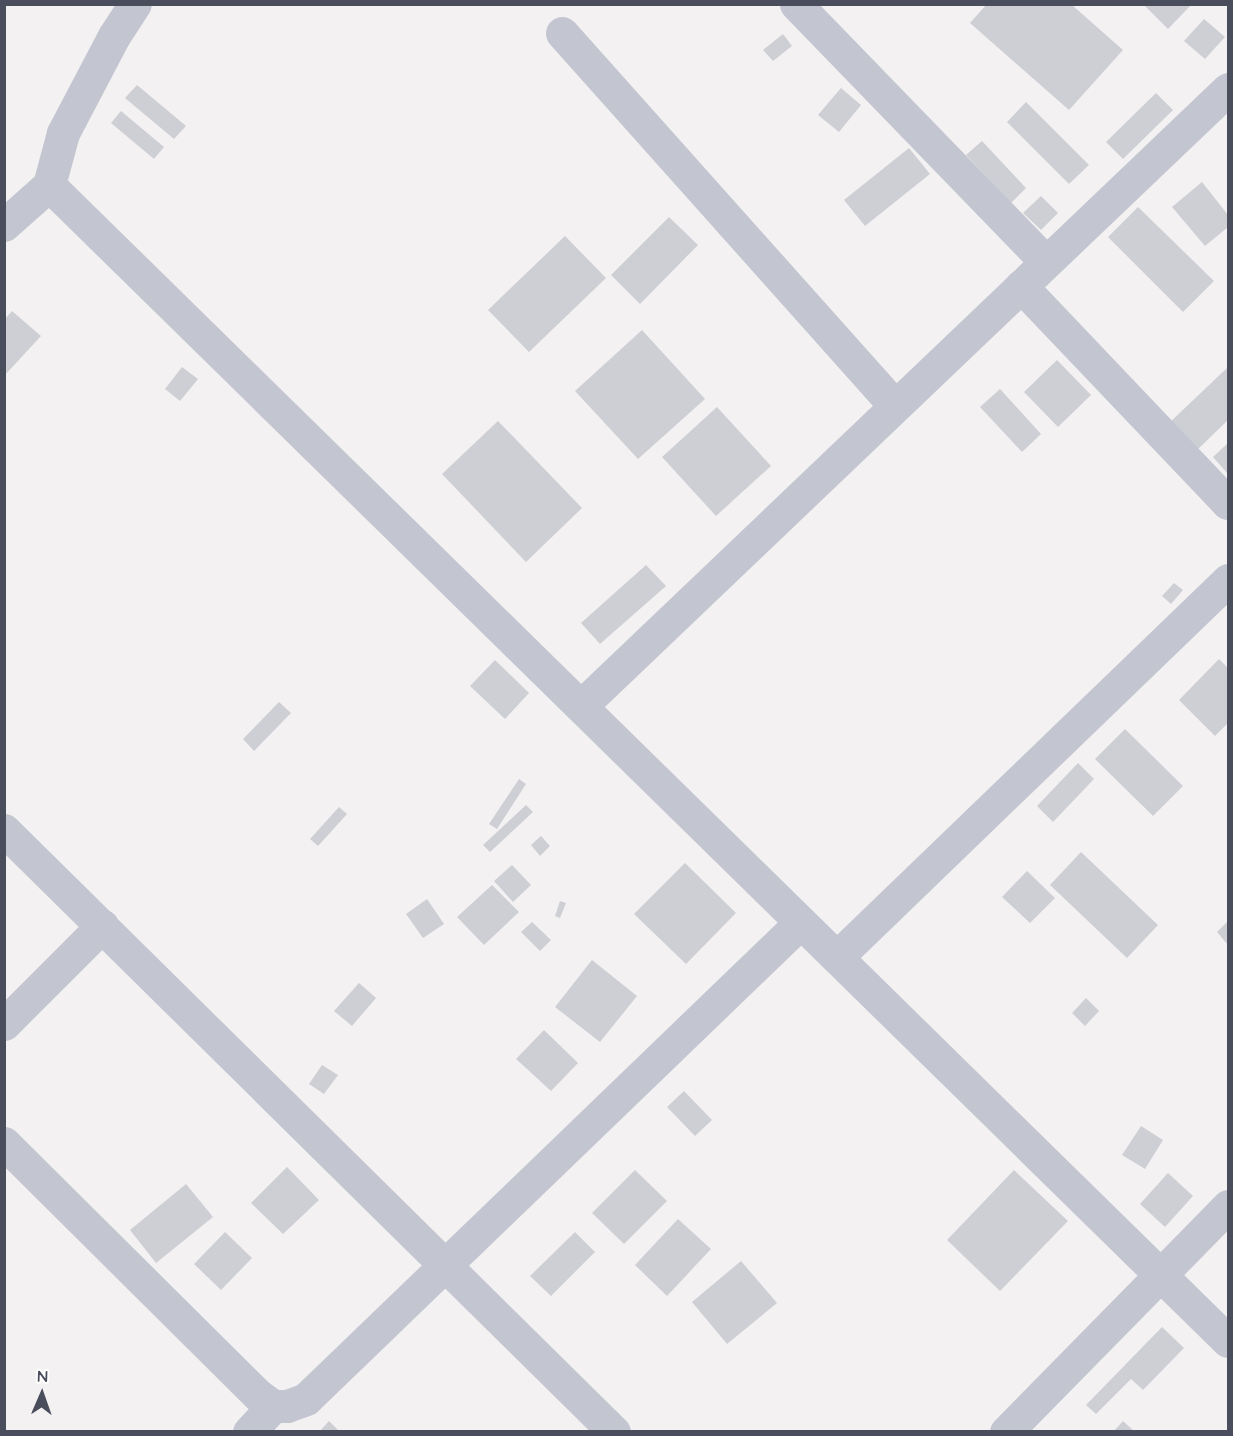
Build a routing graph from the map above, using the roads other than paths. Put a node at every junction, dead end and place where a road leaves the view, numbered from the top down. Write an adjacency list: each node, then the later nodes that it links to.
1 (135, 4): 5 (street)
2 (796, 4): 7 (street)
3 (562, 33): 9 (street)
4 (1228, 89): 7 (street)
5 (49, 185): 6 (street); 12 (street)
6 (4, 225)
7 (1046, 262): 8 (street)
8 (1021, 286): 9 (street); 10 (street)
9 (895, 406): 12 (street)
10 (1228, 504)
11 (1228, 580): 16 (street)
12 (580, 706): 14 (street)
13 (4, 830): 15 (street)
14 (801, 922): 16 (street); 20 (street)
15 (102, 927): 17 (street); 20 (street)
16 (837, 957): 21 (street)
17 (4, 1024)
18 (4, 1143): 23 (street)
19 (1228, 1206): 21 (street)
20 (445, 1265): 23 (street); 25 (street)
21 (1161, 1275): 22 (street); 26 (street)
22 (1228, 1341)
23 (273, 1406): 24 (street)
24 (249, 1431)
25 (614, 1431)
26 (1006, 1431)

